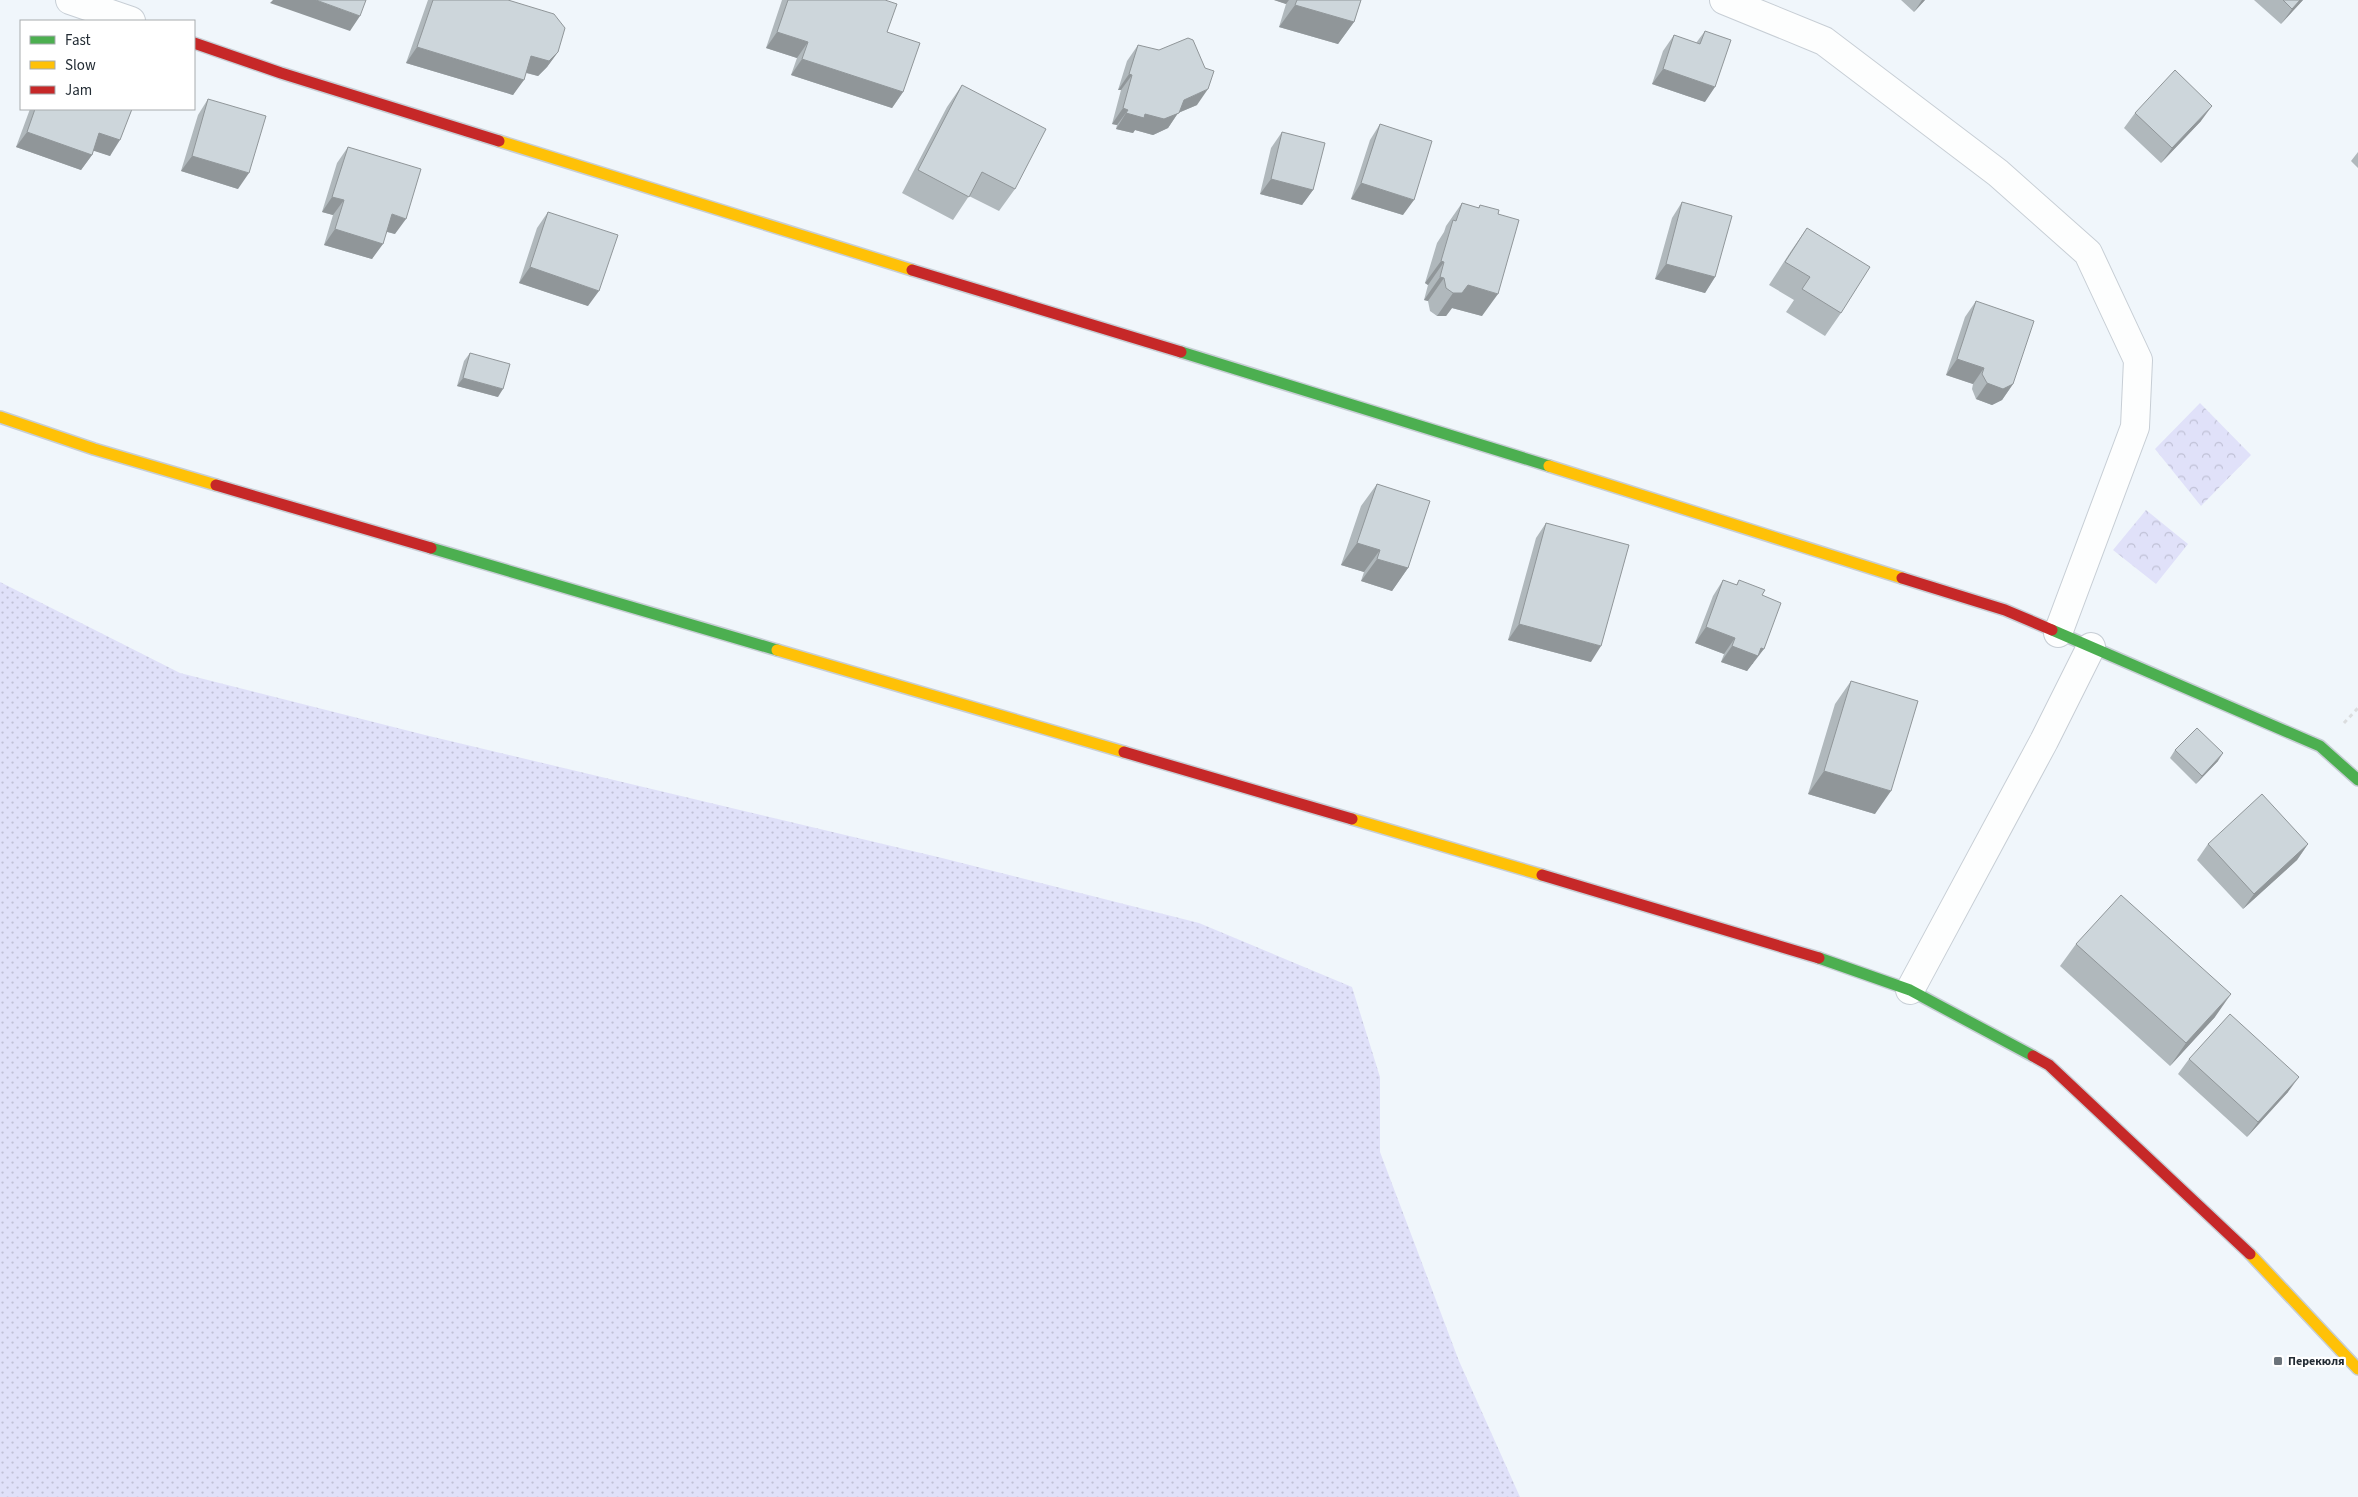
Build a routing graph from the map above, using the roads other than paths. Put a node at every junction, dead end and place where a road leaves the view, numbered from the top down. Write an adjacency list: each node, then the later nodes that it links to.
1 (70, 0): 3 (street)
2 (1724, 0): 6 (street)
3 (128, 20)
4 (195, 43): 6 (street)
5 (0, 417): 9 (street)
6 (2058, 633): 7 (street)
7 (2091, 647): 8 (street); 9 (street)
8 (2358, 780)
9 (1910, 990): 10 (street)
10 (2358, 1369)

